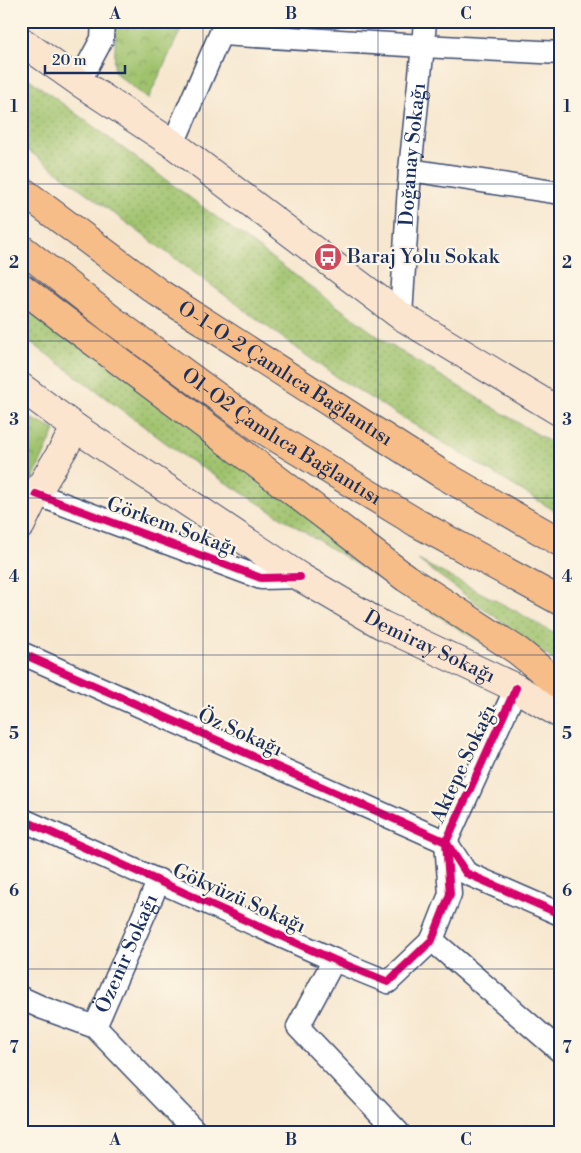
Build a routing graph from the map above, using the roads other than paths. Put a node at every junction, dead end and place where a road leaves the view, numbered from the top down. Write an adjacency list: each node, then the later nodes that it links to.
1 (102, 21): 7 (street)
2 (425, 21): 5 (street, Doğanay Sokağı)
3 (224, 28): 5 (street); 8 (street)
4 (21, 41): 7 (main road)
5 (423, 46): 6 (street); 9 (street, Doğanay Sokağı)
6 (560, 53)
7 (79, 82): 8 (main road)
8 (173, 144): 14 (main road)
9 (410, 170): 11 (street); 14 (street, Doğanay Sokağı)
10 (21, 190): 20 (highway, O-1-O-2 Çamlıca Bağlantısı)
11 (560, 193)
12 (21, 248): 22 (highway, O1-O2 Çamlıca Bağlantısı)
13 (21, 287): 24 (highway)
14 (401, 316): 16 (main road)
15 (22, 391): 17 (main road, Demiray Sokağı)
16 (560, 412)
17 (76, 428): 18 (main road); 21 (main road, Demiray Sokağı)
18 (36, 494): 19 (main road); 21 (street, Görkem Sokağı)
19 (21, 525)
20 (560, 542)
21 (300, 577): 25 (main road, Demiray Sokağı)
22 (560, 601)
23 (21, 653): 28 (street, Öz Sokağı)
24 (560, 685)
25 (516, 688): 26 (main road, Demiray Sokağı); 28 (street, Aktepe Sokağı)
26 (560, 714)
27 (21, 819): 29 (street, Gökyüzü Sokağı)
28 (446, 842): 30 (street); 31 (street, Aktepe Sokağı)
29 (159, 880): 32 (street, Gökyüzü Sokağı); 34 (street, Özenir Sokağı)
30 (560, 914)
31 (432, 940): 32 (street, Gökyüzü Sokağı); 35 (street)
32 (334, 960): 37 (street)
33 (21, 998): 34 (street)
34 (95, 1027): 36 (street)
35 (560, 1051)
36 (196, 1132)
37 (398, 1132)

